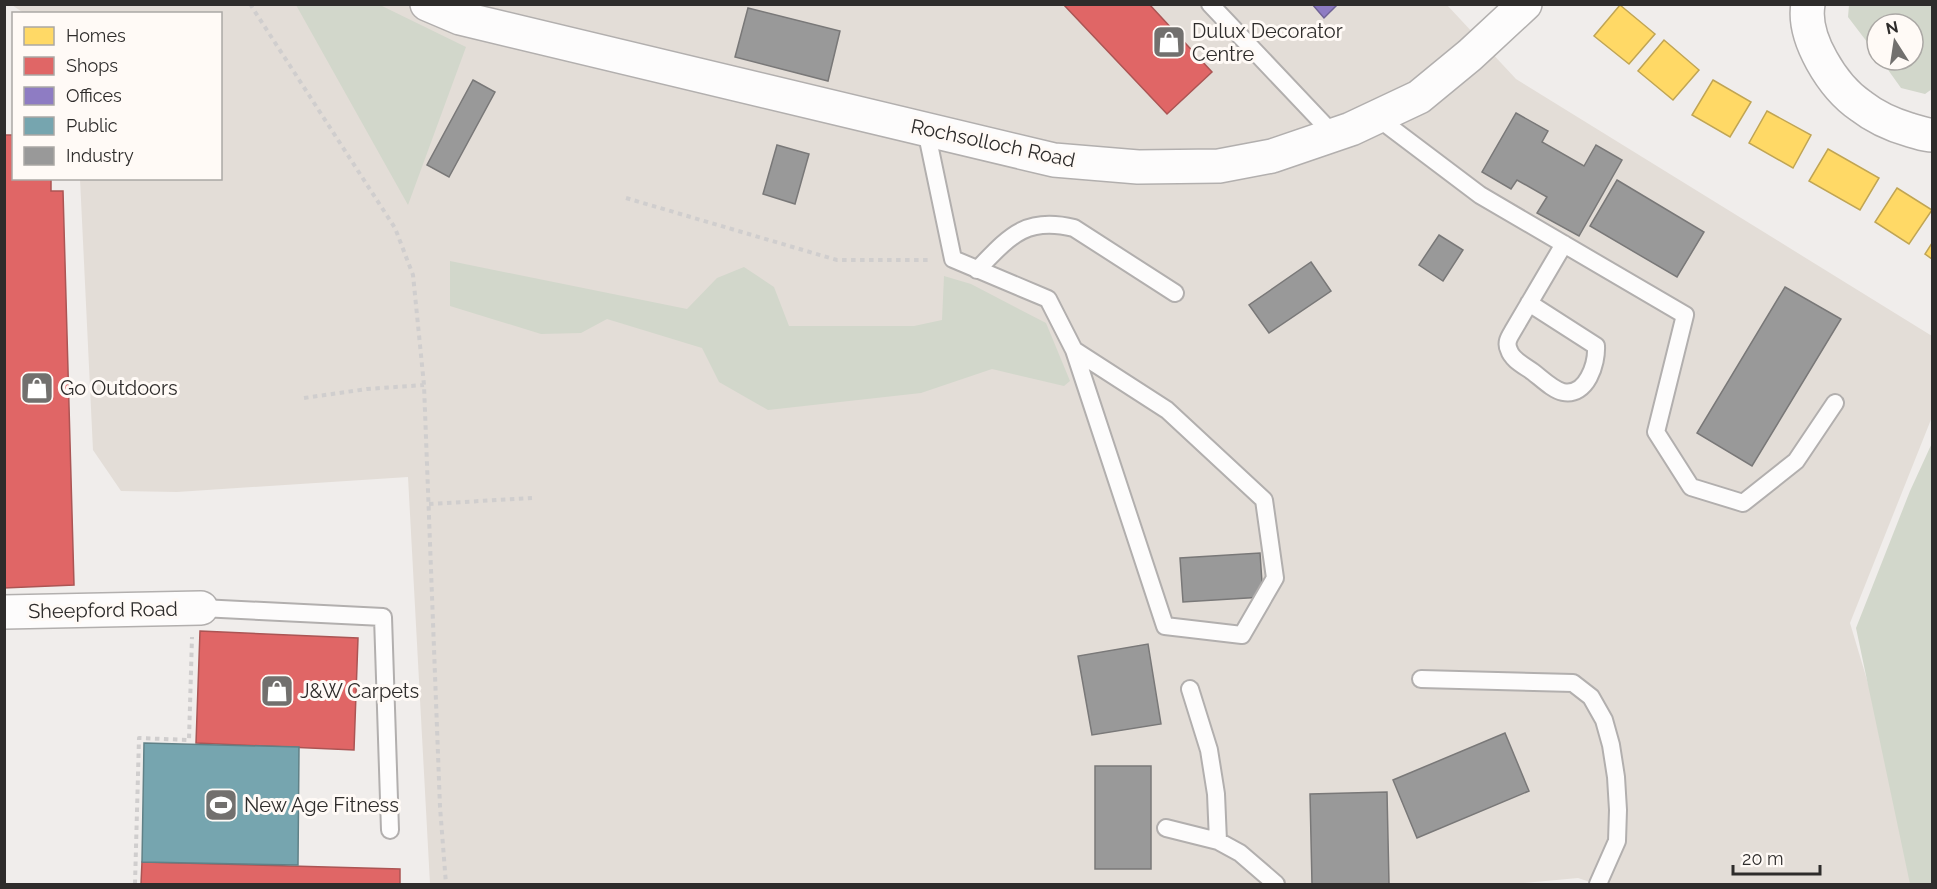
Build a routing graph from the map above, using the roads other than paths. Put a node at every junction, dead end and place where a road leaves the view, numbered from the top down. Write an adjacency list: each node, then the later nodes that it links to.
1 (427, 4): 5 (street, Rochsolloch Road)
2 (1210, 4): 8 (lane)
3 (1525, 4): 6 (street, Rochsolloch Road)
4 (1808, 4): 9 (street)
5 (467, 11): 7 (street, Rochsolloch Road)
6 (1378, 118): 8 (street, Rochsolloch Road); 10 (lane)
7 (926, 130): 8 (street, Rochsolloch Road); 11 (lane)
8 (1334, 135)
9 (1932, 135)
10 (1564, 244): 13 (lane); 15 (lane)
11 (977, 270): 12 (lane); 14 (lane)
12 (1175, 293)
13 (1529, 303): 13 (lane)
14 (1074, 350): 14 (lane)
15 (1835, 403)
16 (197, 608): 17 (street, Sheepford Road); 21 (lane)
17 (4, 612)
18 (1421, 679): 24 (lane)
19 (1190, 689): 22 (lane)
20 (1166, 828): 22 (lane)
21 (390, 830)
22 (1218, 841): 23 (lane)
23 (1276, 885)
24 (1598, 885)

